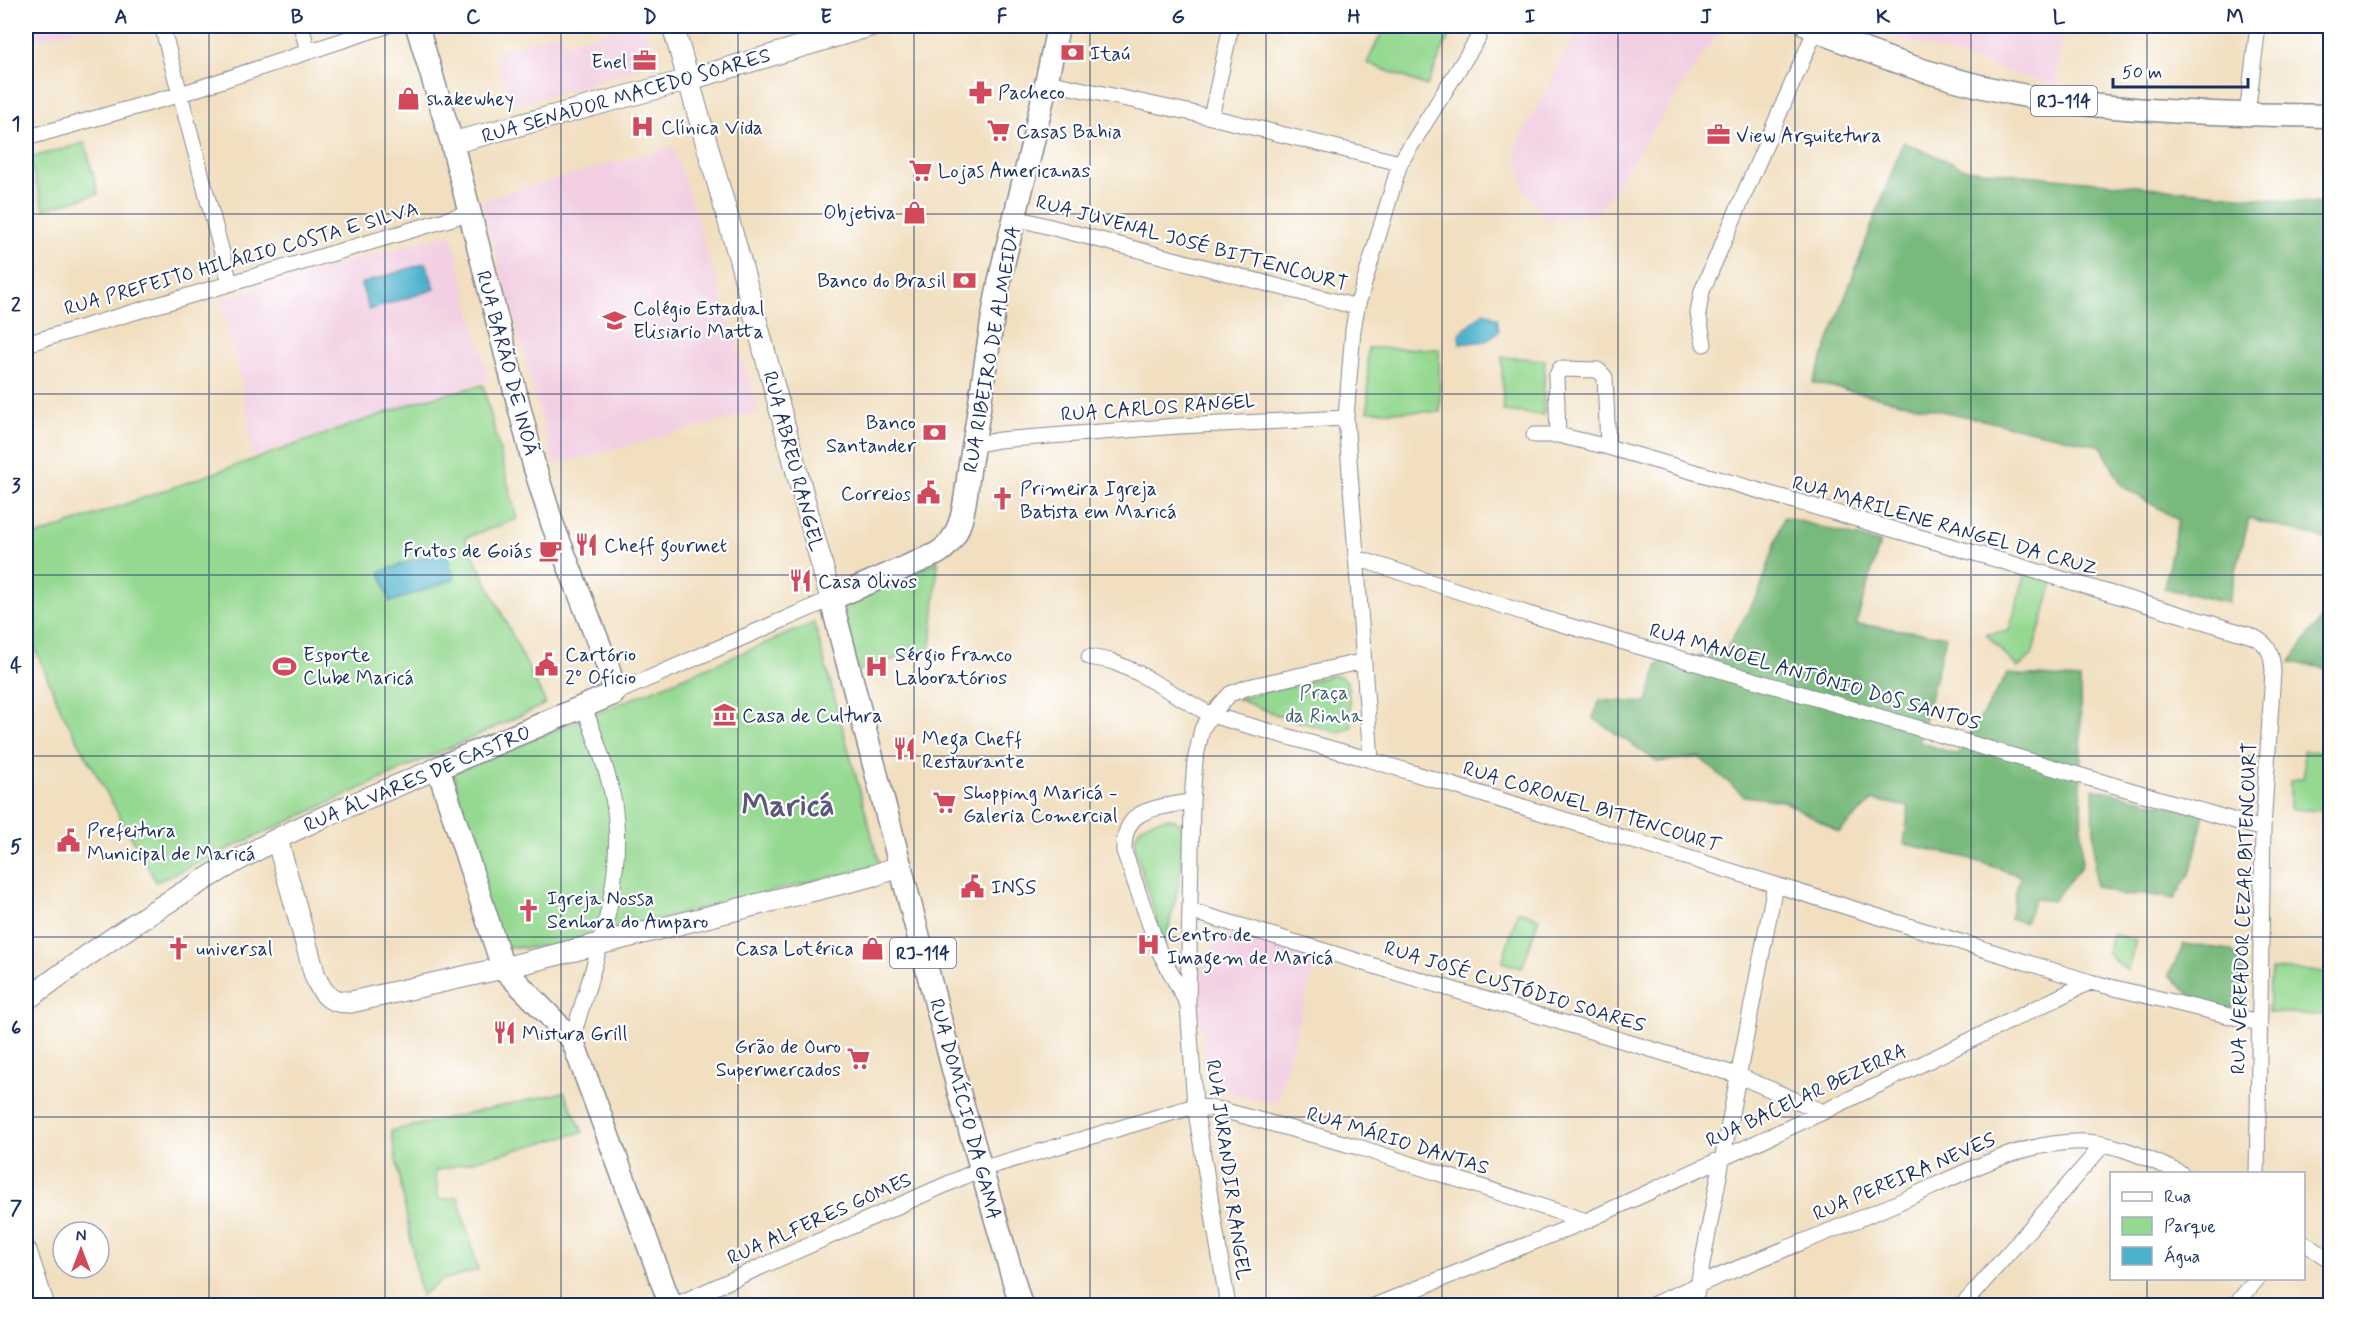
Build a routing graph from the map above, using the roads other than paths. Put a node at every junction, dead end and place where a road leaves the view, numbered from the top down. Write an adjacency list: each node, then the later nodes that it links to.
1 (162, 26): 15 (street)
2 (301, 26): 12 (street)
3 (386, 26): 12 (street)
4 (417, 26): 20 (main road, RUA BARÃO DE INOÃ)
5 (673, 26): 13 (main road, RUA ABREU RANGEL)
6 (870, 26): 13 (main road, RUA SENADOR MACEDO SOARES)
7 (1058, 26): 14 (main road, RUA RIBEIRO DE ALMEIDA)
8 (1231, 26): 18 (street)
9 (1481, 26): 21 (street)
10 (2258, 26): 16 (street)
11 (1812, 27): 16 (main road, RJ-114); 27 (street)
12 (308, 51): 15 (street)
13 (688, 80): 20 (main road, RUA SENADOR MACEDO SOARES); 34 (main road, RUA ABREU RANGEL / RJ-114)
14 (1047, 82): 18 (street); 23 (main road, RUA RIBEIRO DE ALMEIDA)
15 (181, 94): 19 (street); 24 (street)
16 (2247, 114): 17 (main road, RJ-114)
17 (2331, 116)
18 (1211, 117): 21 (street)
19 (26, 138)
20 (452, 143): 22 (main road, RUA BARÃO DE INOÃ)
21 (1400, 163): 25 (street)
22 (469, 213): 24 (street, RUA PREFEITO HILÁRIO COSTA E SILVA); 38 (main road, RUA BARÃO DE INOÃ)
23 (1016, 218): 25 (street, RUA JUVENAL JOSÉ BITTENCOURT); 31 (main road, RUA RIBEIRO DE ALMEIDA)
24 (231, 283): 26 (street, RUA PREFEITO HILÁRIO COSTA E SILVA)
25 (1357, 307): 28 (street)
26 (26, 344)
27 (1704, 344)
28 (1346, 418): 31 (street, RUA CARLOS RANGEL); 33 (street)
29 (1534, 435): 30 (street, RUA MARILENE RANGEL DA CRUZ)
30 (1558, 435): 32 (street, RUA MARILENE RANGEL DA CRUZ); 32 (street)
31 (974, 445): 34 (main road, RUA RIBEIRO DE ALMEIDA)
32 (1608, 447): 35 (street, RUA MARILENE RANGEL DA CRUZ)
33 (1357, 558): 37 (street); 44 (street, RUA MANOEL ANTÔNIO DOS SANTOS)
34 (831, 599): 38 (street, RUA ÁLVARES DE CASTRO); 46 (main road, RUA DOMÍCIO DA GAMA / RJ-114)
35 (2268, 646): 44 (street, RUA VEREADOR CEZAR BITENCOURT)
36 (1089, 657): 40 (street, RUA CORONEL BITTENCOURT)
37 (1364, 661): 40 (street, RUA JURANDIR RANGEL); 41 (street)
38 (613, 694): 39 (main road, RUA ÁLVARES DE CASTRO)
39 (584, 706): 42 (main road, RUA ÁLVARES DE CASTRO); 49 (street)
40 (1211, 716): 41 (street, RUA CORONEL BITTENCOURT); 43 (street, RUA JURANDIR RANGEL)
41 (1371, 760): 47 (street, RUA CORONEL BITTENCOURT)
42 (438, 768): 45 (main road, RUA ÁLVARES DE CASTRO); 50 (main road)
43 (1192, 801): 48 (street, RUA JURANDIR RANGEL); 53 (street, RUA JURANDIR RANGEL)
44 (2263, 829): 54 (street, RUA VEREADOR CEZAR BITENCOURT)
45 (277, 839): 50 (main road); 52 (main road, RUA ÁLVARES DE CASTRO)
46 (901, 866): 49 (main road); 61 (main road, RUA DOMÍCIO DA GAMA / RJ-114)
47 (1775, 885): 51 (street, RUA CORONEL BITTENCOURT); 56 (street)
48 (1191, 911): 53 (street, RUA JURANDIR RANGEL); 56 (street, RUA JOSÉ CUSTÓDIO SOARES)
49 (600, 943): 50 (main road); 55 (street)
50 (503, 968): 55 (main road)
51 (2090, 981): 54 (street); 58 (street, RUA BACELAR BEZERRA)
52 (26, 1000)
53 (1188, 1005): 57 (street, RUA JURANDIR RANGEL)
54 (2259, 1023): 63 (street, RUA VEREADOR CEZAR BITENCOURT)
55 (572, 1039): 71 (main road)
56 (1737, 1075): 58 (street, RUA JOSÉ CUSTÓDIO SOARES); 60 (street)
57 (1195, 1106): 61 (street, RUA ALFERES GOMES); 64 (street, RUA MÁRIO DANTAS); 73 (street, RUA JURANDIR RANGEL)
58 (1823, 1112): 60 (street, RUA BACELAR BEZERRA)
59 (2103, 1145): 62 (street, RUA PEREIRA NEVES); 69 (street, RUA PEREIRA NEVES); 77 (street)
60 (1722, 1158): 64 (street, RUA BACELAR BEZERRA); 69 (street)
61 (981, 1169): 71 (street, RUA ALFERES GOMES); 72 (main road, RUA DOMÍCIO DA GAMA / RJ-114)
62 (2180, 1172)
63 (2257, 1172)
64 (1586, 1221): 74 (street, RUA BACELAR BEZERRA)
65 (2305, 1244): 67 (street)
66 (26, 1251): 70 (main road)
67 (2331, 1260)
68 (2256, 1280): 78 (street)
69 (1698, 1284): 75 (street, RUA PEREIRA NEVES); 76 (street)
70 (44, 1305)
71 (672, 1305)
72 (1021, 1305)
73 (1228, 1305)
74 (1374, 1305)
75 (1650, 1305)
76 (1694, 1305)
77 (1962, 1305)
78 (2234, 1305)

